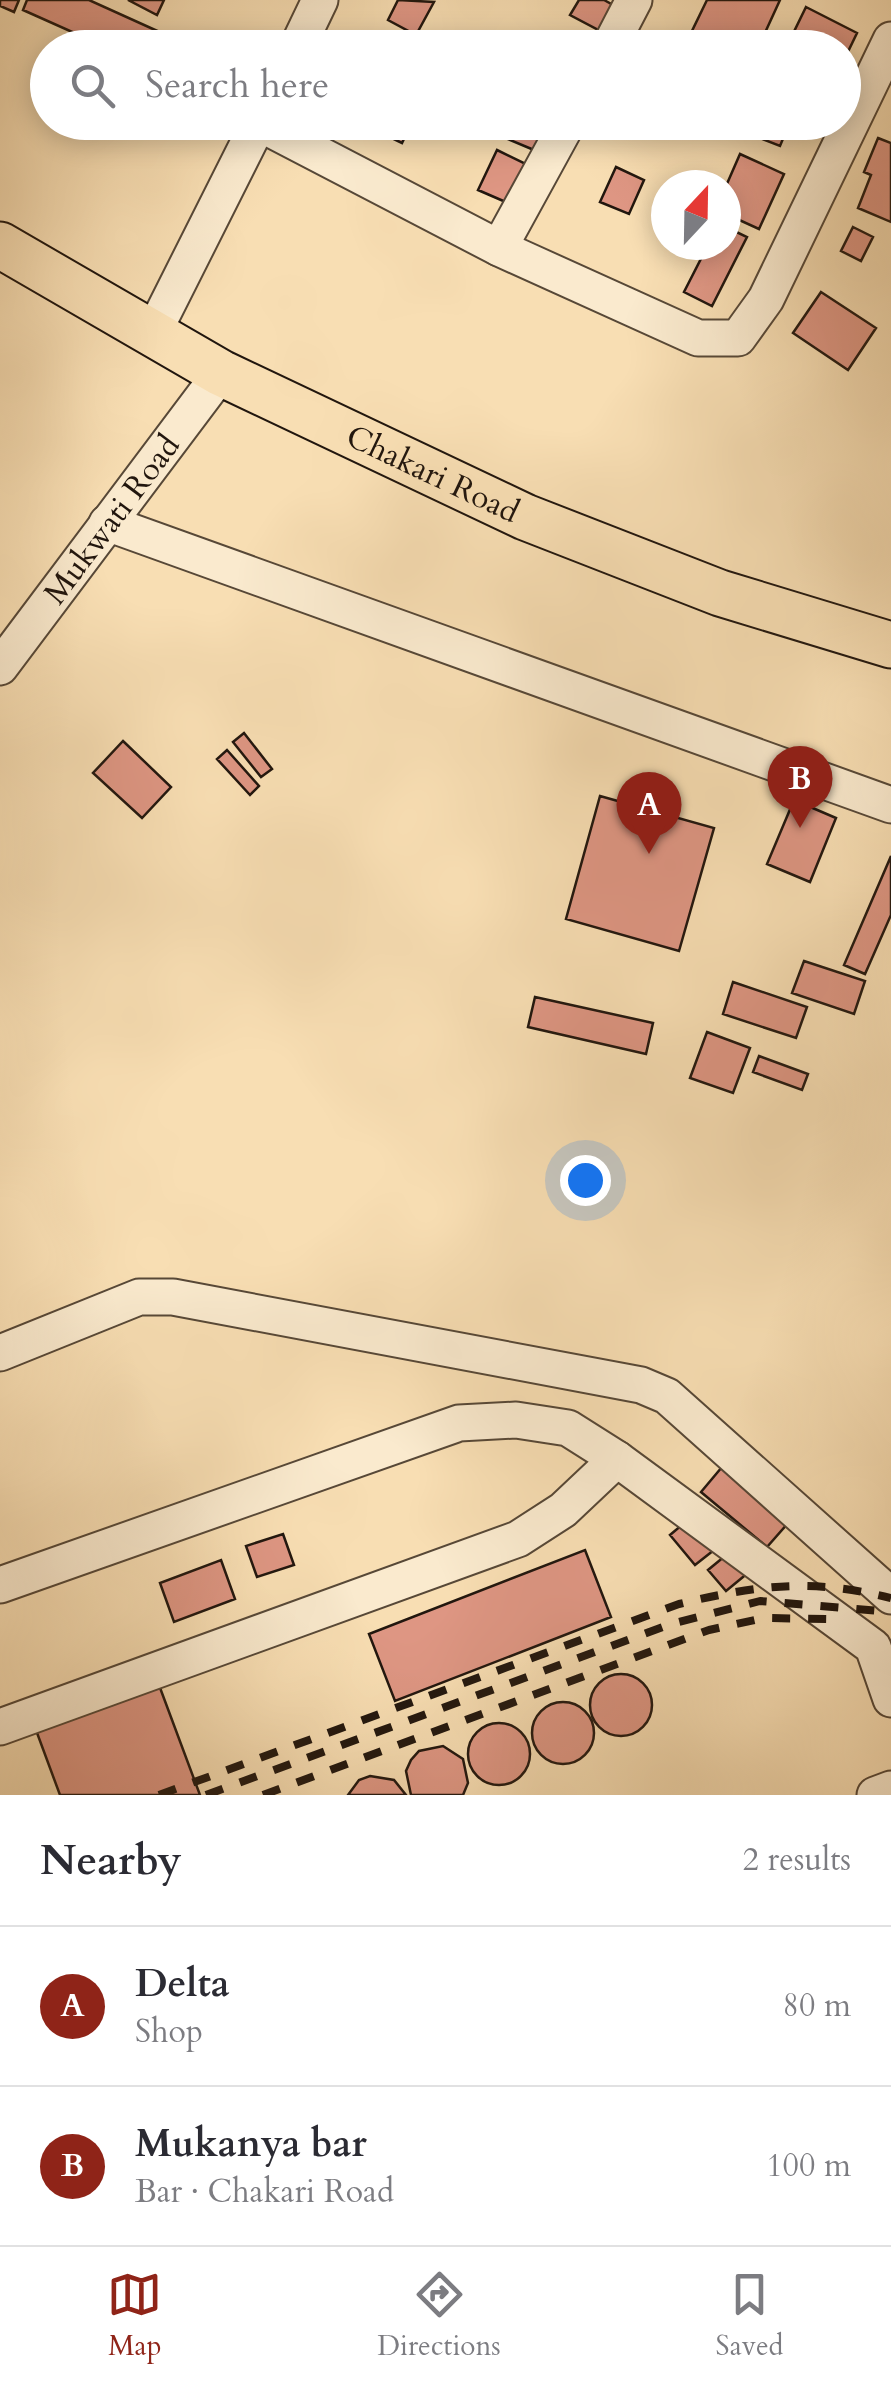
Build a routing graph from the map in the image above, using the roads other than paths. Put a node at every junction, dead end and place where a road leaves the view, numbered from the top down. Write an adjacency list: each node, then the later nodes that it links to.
1 (320, 0): 3 (street)
2 (634, 0): 4 (street)
3 (305, 30)
4 (618, 30)
5 (891, 40): 6 (street)
6 (861, 102)
7 (250, 140): 13 (street)
8 (292, 140): 12 (street)
9 (558, 140): 12 (street)
10 (843, 140): 12 (street)
11 (0, 244): 13 (main road, Chakari Road)
12 (499, 248)
13 (154, 333): 14 (main road, Chakari Road)
14 (221, 373): 15 (street, Mukwati Road); 16 (main road, Chakari Road)
15 (107, 523): 17 (street, Mukwati Road); 18 (street)
16 (891, 645)
17 (0, 667)
18 (891, 805)
19 (0, 1353): 22 (street)
20 (618, 1460): 21 (street); 23 (street); 24 (street)
21 (0, 1586)
22 (891, 1596)
23 (891, 1698)
24 (0, 1726)
25 (891, 1789): 26 (street)
26 (875, 1795)

